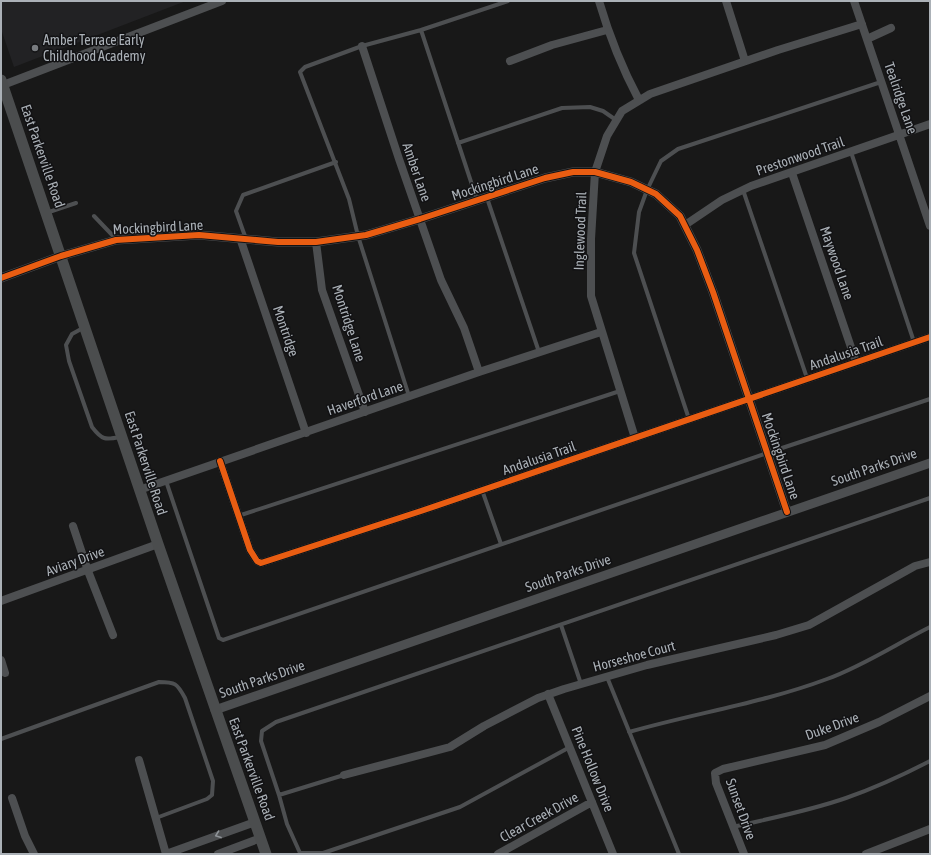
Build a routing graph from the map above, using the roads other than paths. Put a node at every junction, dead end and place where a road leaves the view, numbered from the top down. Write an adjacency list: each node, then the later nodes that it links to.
1 (222, 1): 14 (street)
2 (508, 1): 8 (lane)
3 (599, 1): 9 (street)
4 (726, 1): 13 (street)
5 (854, 1): 6 (street, Tealridge Lane)
6 (862, 24): 10 (street, Tealridge Lane); 13 (street, Inglewood Trail)
7 (891, 28): 10 (street)
8 (421, 30): 11 (lane); 20 (lane)
9 (607, 30): 12 (street); 16 (street)
10 (867, 39): 15 (street, Tealridge Lane)
11 (362, 46): 22 (lane); 32 (street, Amber Lane)
12 (510, 61)
13 (745, 61): 16 (street, Inglewood Trail)
14 (2, 82): 30 (main road, East Parkerville Road)
15 (881, 82): 19 (street, Tealridge Lane); 25 (lane)
16 (639, 100): 17 (street, Inglewood Trail)
17 (617, 121): 20 (lane); 23 (street, Inglewood Trail)
18 (930, 124): 19 (street, Prestonwood Trail)
19 (900, 135): 21 (street, Prestonwood Trail); 34 (street, Tealridge Lane)
20 (458, 143): 28 (lane)
21 (851, 152): 24 (street, Prestonwood Trail); 44 (lane)
22 (336, 162): 35 (lane); 36 (lane)
23 (595, 172): 25 (street, Mockingbird Lane); 27 (street, Mockingbird Lane); 42 (street, Inglewood Trail)
24 (792, 173): 26 (street, Prestonwood Trail); 46 (street, Maywood Lane)
25 (647, 190): 33 (street, Mockingbird Lane); 54 (lane)
26 (743, 190): 33 (street, Prestonwood Trail); 48 (lane)
27 (487, 197): 28 (street, Mockingbird Lane); 45 (lane)
28 (477, 200): 32 (street, Mockingbird Lane)
29 (76, 203): 30 (lane)
30 (46, 213): 39 (main road, East Parkerville Road)
31 (94, 216): 37 (lane)
32 (420, 219): 35 (street, Mockingbird Lane); 47 (street, Amber Lane)
33 (685, 226): 51 (street, Mockingbird Lane)
34 (930, 226)
35 (358, 236): 38 (street, Mockingbird Lane); 50 (lane)
36 (243, 239): 37 (street, Mockingbird Lane); 38 (street, Mockingbird Lane); 55 (street, Montridge)
37 (117, 240): 39 (street, Mockingbird Lane)
38 (316, 242): 53 (street, Montridge Lane)
39 (60, 256): 40 (street, Mockingbird Lane); 41 (main road, East Parkerville Road)
40 (1, 278)
41 (85, 327): 56 (main road, East Parkerville Road); 56 (lane)
42 (601, 332): 45 (street, Haverford Lane); 49 (street, Inglewood Trail)
43 (930, 337): 44 (street, Andalusia Trail)
44 (914, 342): 46 (street, Andalusia Trail)
45 (539, 353): 47 (street, Haverford Lane)
46 (856, 362): 48 (street, Andalusia Trail)
47 (479, 372): 50 (street, Haverford Lane)
48 (807, 378): 51 (street, Andalusia Trail)
49 (620, 391): 57 (street, Inglewood Trail); 66 (lane)
50 (409, 396): 53 (street, Haverford Lane)
51 (749, 398): 54 (street, Andalusia Trail); 58 (street, Mockingbird Lane)
52 (930, 399): 58 (lane)
53 (365, 412): 55 (street, Haverford Lane)
54 (688, 419): 57 (street, Andalusia Trail)
55 (306, 433): 59 (street, Haverford Lane)
56 (122, 437): 62 (main road, East Parkerville Road)
57 (635, 438): 63 (street, Andalusia Trail)
58 (767, 453): 65 (street, Mockingbird Lane); 69 (lane)
59 (220, 461): 61 (street, Haverford Lane); 66 (street, Andalusia Trail)
60 (930, 463): 65 (street, South Parks Drive)
61 (166, 480): 62 (street, Haverford Lane); 69 (lane)
62 (139, 490): 68 (main road, East Parkerville Road)
63 (482, 490): 66 (street, Andalusia Trail); 69 (lane)
64 (930, 498): 73 (lane)
65 (787, 512): 82 (street, South Parks Drive)
66 (238, 516)
67 (74, 526): 71 (street)
68 (158, 544): 71 (street, Aviary Drive); 82 (main road, East Parkerville Road)
69 (500, 544)
70 (930, 562): 78 (street, Horseshoe Court)
71 (88, 571): 72 (street, Aviary Drive); 75 (street)
72 (1, 601)
73 (561, 625): 79 (lane); 90 (lane)
74 (930, 627): 83 (lane)
75 (113, 635)
76 (1, 660): 77 (street)
77 (6, 673)
78 (607, 676): 79 (street, Horseshoe Court); 83 (lane)
79 (581, 684): 80 (street, Horseshoe Court)
80 (548, 694): 85 (street, Pine Hollow Drive); 89 (street, Horseshoe Court)
81 (930, 696): 88 (street, Duke Drive)
82 (215, 710): 94 (main road, East Parkerville Road)
83 (629, 732): 104 (lane)
84 (1, 739): 93 (lane)
85 (570, 747): 90 (lane); 92 (street, Pine Hollow Drive)
86 (139, 760): 93 (street)
87 (930, 761): 95 (lane)
88 (715, 773): 95 (street, Sunset Drive)
89 (344, 775): 90 (lane)
90 (279, 795)
91 (12, 798): 98 (street)
92 (592, 802): 102 (street, Clear Creek Drive); 103 (street, Pine Hollow Drive)
93 (156, 818): 99 (street)
94 (255, 822): 97 (main road, East Parkerville Road); 99 (street, one-way to 99)
95 (733, 827): 105 (street, Sunset Drive)
96 (930, 829): 106 (street)
97 (261, 838): 100 (street); 101 (main road, East Parkerville Road)
98 (34, 854)
99 (166, 854)
100 (218, 854)
101 (266, 854)
102 (498, 854)
103 (613, 854)
104 (678, 854)
105 (744, 854)
106 (866, 854)

